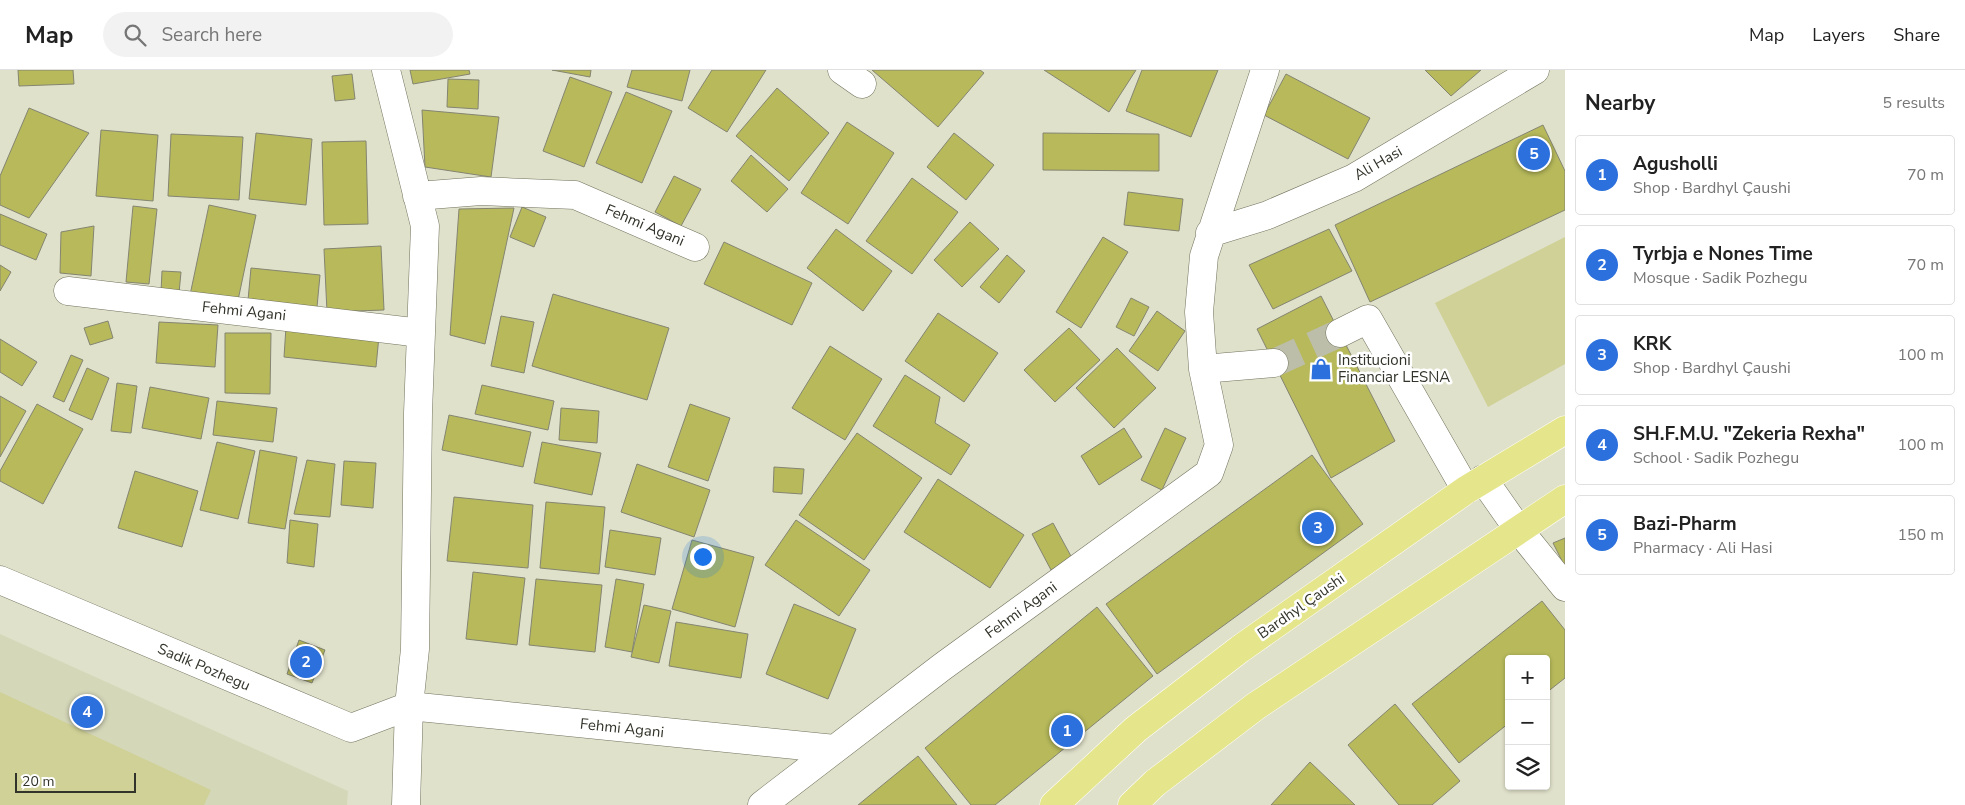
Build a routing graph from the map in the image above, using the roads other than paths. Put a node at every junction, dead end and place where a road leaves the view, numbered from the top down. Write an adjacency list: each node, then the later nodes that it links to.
1 (386, 70): 4 (street)
2 (1265, 70): 5 (street)
3 (1535, 70): 5 (street, Ali Hasi)
4 (417, 196): 6 (street, Fehmi Agani); 8 (street)
5 (1210, 233): 11 (street)
6 (695, 247)
7 (68, 291): 8 (street, Fehmi Agani)
8 (421, 333): 18 (street)
9 (1340, 333): 13 (street)
10 (1274, 363): 11 (street)
11 (1203, 369): 19 (street, Fehmi Agani)
12 (1565, 430): 13 (main road, Bardhyl Çaushi)
13 (1474, 484): 15 (street); 22 (main road, Bardhyl Çaushi)
14 (1565, 499): 15 (main road)
15 (1518, 529): 17 (street); 23 (main road)
16 (0, 580): 18 (street, Sadik Pozhegu)
17 (1565, 587)
18 (409, 706): 19 (street, Fehmi Agani); 20 (street)
19 (835, 749): 21 (street, Fehmi Agani)
20 (406, 805)
21 (762, 805)
22 (1054, 805)
23 (1132, 805)

